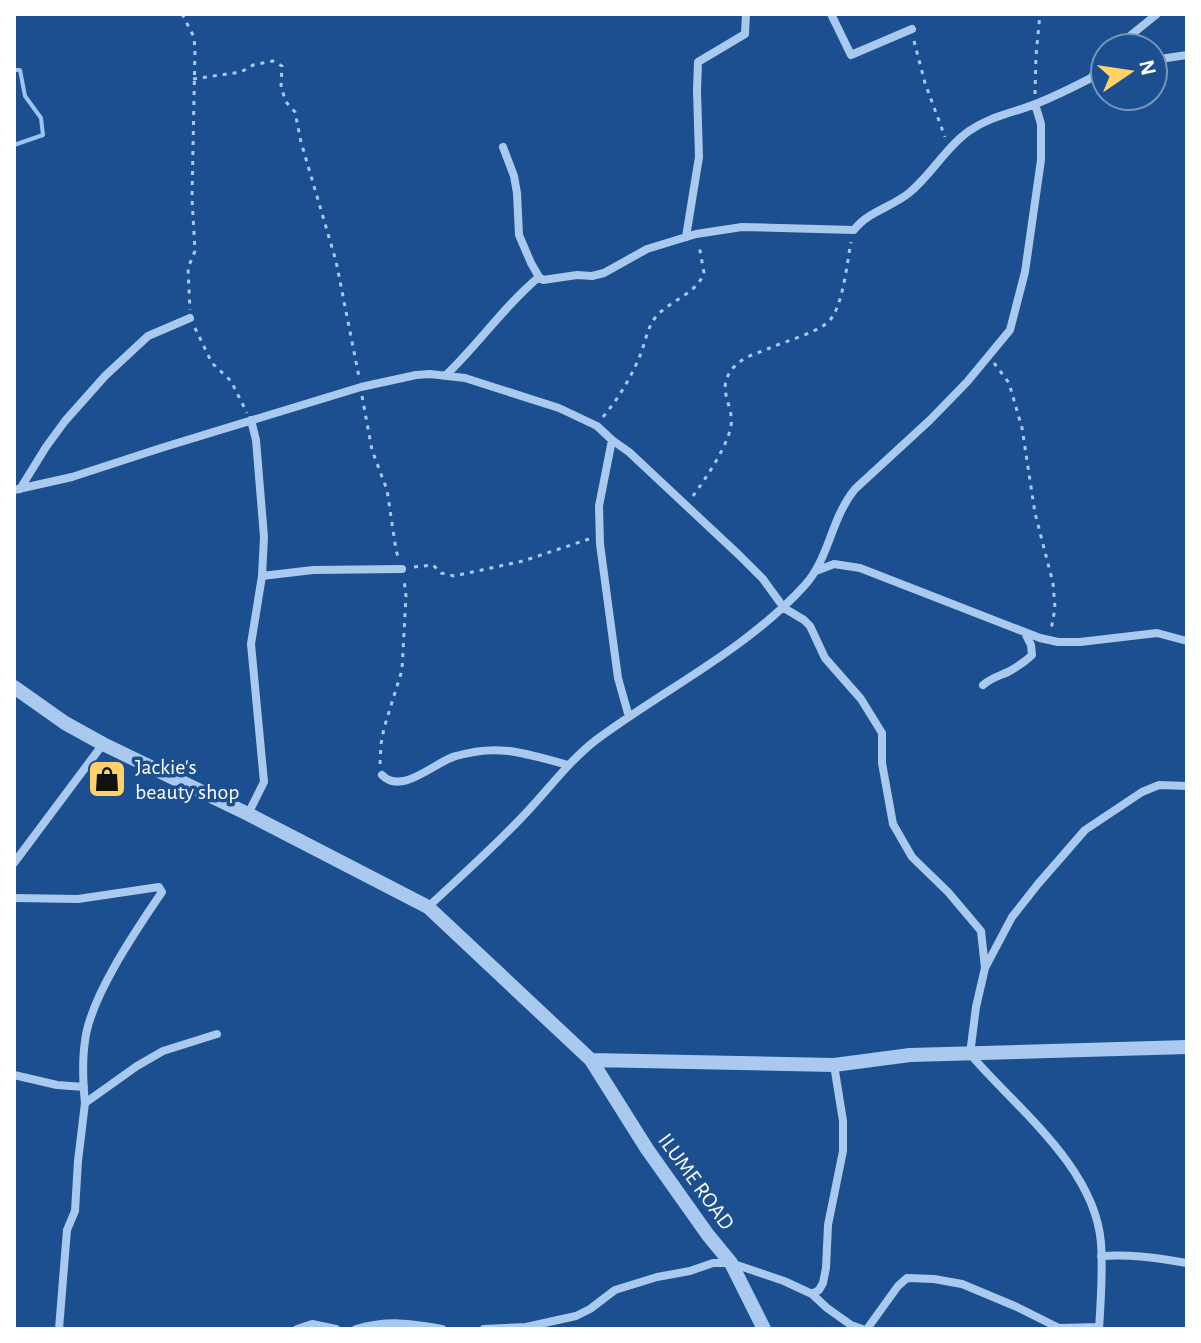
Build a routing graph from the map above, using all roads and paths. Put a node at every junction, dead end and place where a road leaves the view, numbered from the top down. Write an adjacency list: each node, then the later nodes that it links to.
1 (182, 14): 8 (path)
2 (746, 14): 15 (street)
3 (831, 14): 6 (street)
4 (1040, 14): 10 (path)
5 (1157, 14): 7 (street)
6 (912, 29): 12 (path)
7 (1135, 32)
8 (193, 79): 17 (path); 20 (path)
9 (1089, 79): 10 (street)
10 (1035, 104): 12 (street); 18 (street)
11 (503, 147): 16 (street)
12 (950, 149): 13 (street)
13 (854, 230): 14 (street); 25 (path)
14 (696, 234): 15 (street); 22 (path)
15 (686, 237): 16 (street)
16 (539, 277): 19 (street)
17 (190, 318): 21 (path); 24 (street)
18 (989, 356): 28 (street); 32 (path)
19 (445, 376): 20 (street); 22 (street)
20 (361, 387): 21 (street)
21 (251, 420): 24 (street); 29 (street)
22 (597, 426): 23 (street)
23 (612, 440): 25 (street); 26 (street)
24 (17, 489)
25 (686, 505): 30 (street)
26 (600, 535): 27 (path); 36 (street)
27 (402, 569): 29 (street)
28 (816, 571): 30 (street); 31 (street)
29 (262, 576): 41 (street)
30 (784, 608): 36 (street); 45 (street)
31 (1024, 632): 32 (street); 34 (street)
32 (1040, 638): 33 (street)
33 (1187, 641)
34 (983, 685)
35 (14, 687): 37 (street, ILUME ROAD)
36 (629, 717): 38 (street)
37 (103, 744): 41 (street, ILUME ROAD); 42 (street)
38 (568, 765): 39 (street); 44 (street)
39 (382, 775)
40 (1187, 786): 45 (street)
41 (248, 814): 44 (street, ILUME ROAD)
42 (14, 863)
43 (14, 898): 52 (street)
44 (428, 907): 49 (street, ILUME ROAD)
45 (985, 968): 48 (street)
46 (217, 1034): 53 (street)
47 (1187, 1047): 48 (street)
48 (970, 1054): 50 (street); 54 (street)
49 (591, 1060): 50 (street); 55 (street, ILUME ROAD)
50 (834, 1065): 57 (street)
51 (14, 1075): 52 (street)
52 (84, 1087): 53 (street)
53 (85, 1103): 59 (street)
54 (1101, 1256): 56 (street); 58 (street)
55 (731, 1263): 57 (street); 64 (street); 65 (street, ILUME ROAD)
56 (1187, 1263)
57 (812, 1294): 66 (street)
58 (1099, 1328): 66 (street)
59 (59, 1329)
60 (297, 1329): 61 (street)
61 (336, 1329)
62 (356, 1329): 63 (street)
63 (442, 1329)
64 (484, 1329)
65 (764, 1329)
66 (865, 1329)

